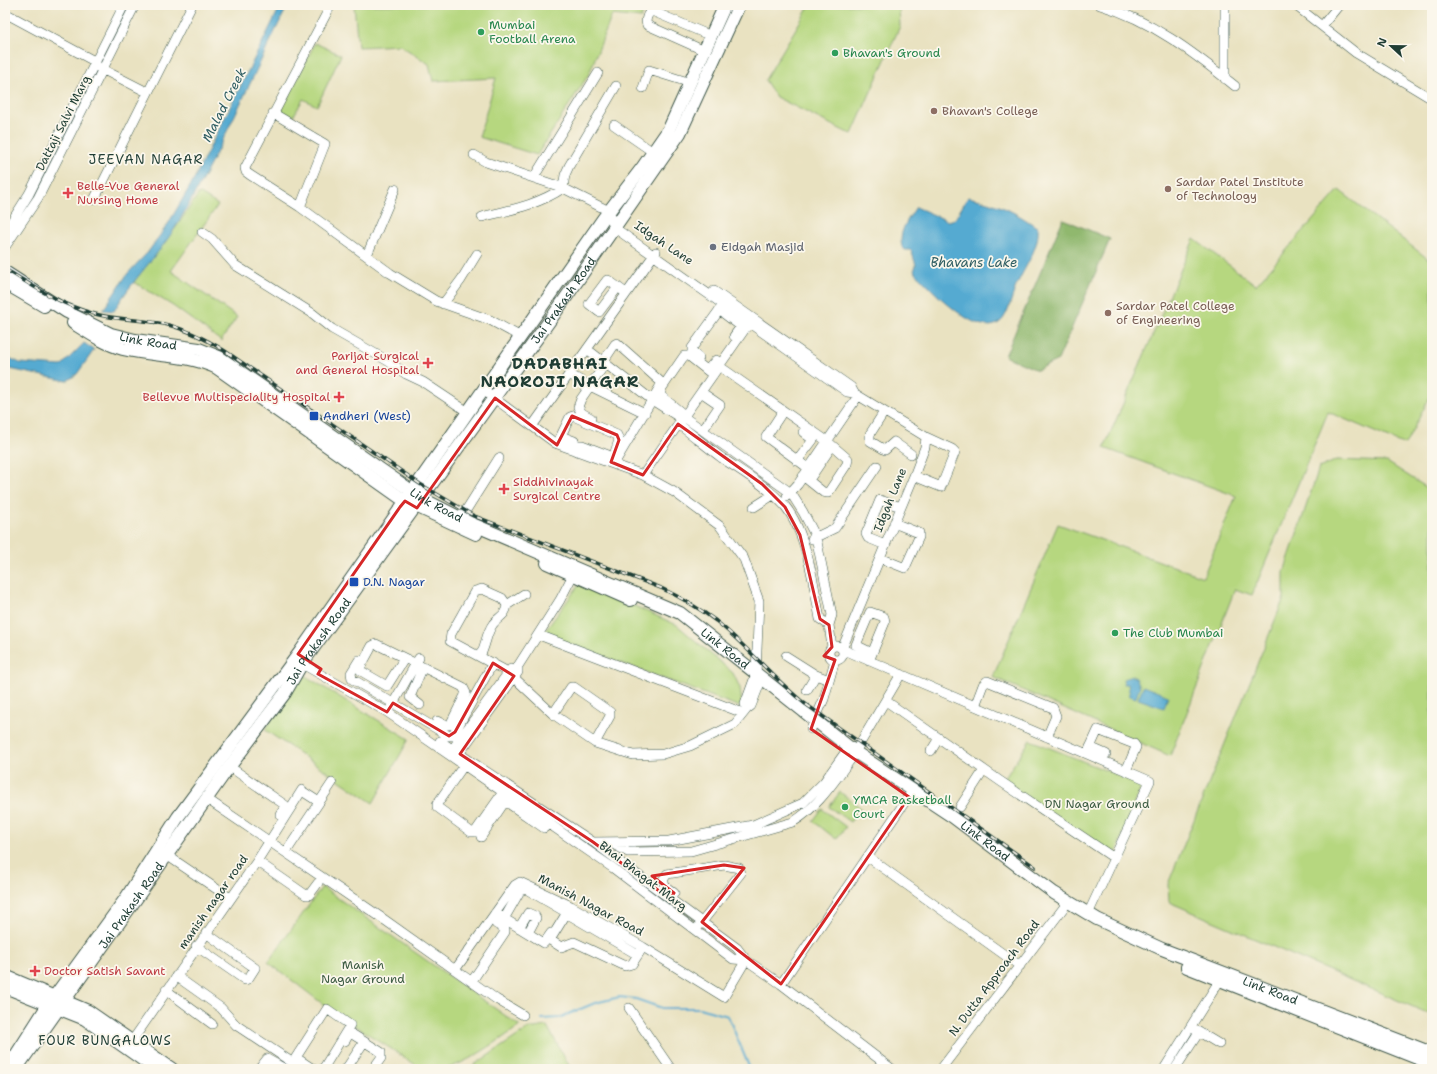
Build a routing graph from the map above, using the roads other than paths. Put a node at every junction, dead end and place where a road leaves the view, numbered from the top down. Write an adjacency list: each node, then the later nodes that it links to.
1 (124, 5): 17 (street, Dattaji Salvi Marg)
2 (135, 5): 18 (street, Dattaji Salvi Marg)
3 (192, 5): 25 (street)
4 (331, 5): 27 (street)
5 (725, 5): 14 (main road, Jai Prakash Road)
6 (738, 5): 38 (main road, Jai Prakash Road)
7 (1100, 5): 20 (street)
8 (1224, 5): 20 (street)
9 (1294, 5): 12 (street)
10 (1339, 5): 12 (street)
11 (5, 13): 17 (street)
12 (1322, 26): 26 (street)
13 (696, 30): 14 (street); 15 (street); 15 (street)
14 (711, 36): 16 (main road, Jai Prakash Road)
15 (690, 44): 16 (street)
16 (705, 51): 21 (main road, Jai Prakash Road)
17 (95, 64): 18 (street); 39 (street, Dattaji Salvi Marg)
18 (103, 70): 25 (street); 41 (street, Dattaji Salvi Marg)
19 (598, 73): 31 (street)
20 (1225, 79): 23 (street)
21 (691, 83): 24 (street); 29 (main road, Jai Prakash Road)
22 (616, 86): 32 (street)
23 (1235, 86)
24 (643, 88)
25 (147, 92): 34 (street)
26 (1432, 99)
27 (273, 113): 35 (street); 35 (street)
28 (614, 125): 29 (street)
29 (653, 152): 36 (main road, Jai Prakash Road)
30 (474, 155): 31 (street)
31 (534, 177): 32 (street)
32 (563, 188): 36 (street); 37 (street)
33 (395, 189): 44 (street)
34 (94, 200)
35 (300, 207): 44 (street)
36 (609, 211): 38 (street); 54 (main road, Jai Prakash Road)
37 (482, 217)
38 (615, 226): 42 (street, Idgah Lane); 63 (main road, Jai Prakash Road)
39 (5, 232)
40 (202, 232): 65 (street)
41 (5, 247)
42 (655, 253): 48 (street); 49 (street, Idgah Lane)
43 (477, 254): 50 (street)
44 (366, 255): 50 (street)
45 (5, 272): 89 (main road, Link Road)
46 (5, 283): 89 (main road, Link Road)
47 (618, 287): 48 (street)
48 (626, 294): 55 (street)
49 (719, 303): 51 (street, Idgah Lane); 52 (street, Idgah Lane); 57 (street)
50 (443, 304): 54 (street)
51 (737, 320): 52 (street, Idgah Lane); 53 (street)
52 (751, 321): 57 (street); 62 (street, Idgah Lane)
53 (734, 336)
54 (521, 337): 60 (main road, Jai Prakash Road)
55 (587, 349): 56 (street); 58 (street)
56 (604, 363): 59 (street); 64 (street); 64 (street)
57 (715, 368): 61 (street); 68 (street); 69 (street)
58 (569, 374): 59 (street); 70 (street)
59 (590, 386): 67 (street); 72 (street)
60 (483, 390): 63 (street); 65 (main road, Jai Prakash Road)
61 (701, 392): 69 (street); 71 (street)
62 (856, 395): 66 (street, Idgah Lane); 75 (street)
63 (495, 398): 70 (street); 90 (main road, Jai Prakash Road)
64 (652, 400): 67 (street); 69 (street)
65 (468, 412): 89 (main road, Jai Prakash Road)
66 (884, 412): 73 (street, Idgah Lane); 78 (street)
67 (645, 413): 72 (street)
68 (782, 413): 75 (street); 81 (street); 81 (street)
69 (682, 419): 71 (street); 74 (street); 84 (street)
70 (533, 425): 76 (street)
71 (706, 432): 74 (street); 77 (street)
72 (629, 438): 82 (street)
73 (926, 438): 86 (street, Idgah Lane); 86 (street)
74 (702, 443): 80 (street)
75 (830, 443): 85 (street); 85 (street)
76 (567, 444): 82 (street); 82 (street)
77 (729, 448): 80 (street); 87 (street)
78 (911, 454)
79 (499, 458): 94 (street)
80 (722, 458): 88 (street)
81 (797, 461): 85 (street)
82 (611, 463): 84 (street)
83 (877, 466): 97 (street)
84 (643, 475): 119 (street)
85 (807, 475): 87 (street)
86 (914, 476): 93 (street, Idgah Lane)
87 (791, 493): 91 (street); 97 (street)
88 (773, 495): 91 (street); 92 (street)
89 (408, 496): 90 (main road, Link Road); 112 (main road, Jai Prakash Road)
90 (420, 503): 94 (main road, Link Road); 112 (main road, Jai Prakash Road)
91 (781, 503): 98 (street)
92 (754, 507)
93 (901, 507): 95 (street, Idgah Lane); 99 (street)
94 (458, 522): 101 (main road, Link Road)
95 (896, 524): 96 (street); 99 (street, Idgah Lane); 100 (street)
96 (894, 536)
97 (816, 537): 98 (street); 104 (street)
98 (803, 542): 104 (street)
99 (887, 546): 100 (street, Idgah Lane)
100 (882, 559): 108 (street, Idgah Lane)
101 (575, 572): 105 (street); 119 (main road, Link Road)
102 (524, 594): 103 (street)
103 (507, 605): 109 (street); 109 (street)
104 (829, 626): 107 (street)
105 (539, 635): 117 (street); 126 (street)
106 (374, 636): 125 (street)
107 (832, 648): 108 (street); 113 (street)
108 (842, 649): 113 (street); 116 (street)
109 (480, 656): 115 (street)
110 (786, 656): 118 (street)
111 (404, 659): 111 (street); 114 (street)
112 (299, 660): 125 (street); 139 (main road, Jai Prakash Road); 187 (main road, Jai Prakash Road)
113 (835, 660): 120 (street)
114 (419, 663): 123 (street); 125 (street); 128 (street)
115 (493, 664): 117 (street); 125 (street)
116 (901, 674): 122 (street); 124 (street)
117 (511, 675): 127 (street); 136 (street)
118 (816, 675): 120 (street); 121 (street)
119 (757, 680): 126 (street); 129 (main road, Link Road)
120 (829, 680): 129 (street)
121 (807, 690)
122 (886, 701): 131 (street); 137 (street)
123 (420, 705)
124 (975, 706): 130 (street); 130 (street)
125 (390, 708): 136 (street, Bhai Bhagat Marg)
126 (745, 711): 132 (street)
127 (553, 714): 132 (street); 132 (street)
128 (437, 721)
129 (813, 725): 137 (main road, Link Road)
130 (1047, 737): 134 (street)
131 (939, 738): 133 (street); 140 (street)
132 (596, 743)
133 (931, 751)
134 (1091, 752): 135 (street); 141 (street); 141 (street)
135 (1106, 754)
136 (454, 755): 138 (street, Bhai Bhagat Marg); 142 (street)
137 (850, 755): 144 (main road, Link Road); 151 (street); 151 (street)
138 (464, 765): 142 (street, Bhai Bhagat Marg); 145 (street)
139 (230, 767): 146 (main road, Jai Prakash Road); 150 (street)
140 (984, 770): 148 (street); 157 (street)
141 (1126, 771): 157 (street)
142 (485, 775): 145 (street, Bhai Bhagat Marg); 153 (street)
143 (332, 783): 147 (street)
144 (911, 794): 156 (street); 163 (main road, Link Road)
145 (506, 797): 149 (street); 152 (street, Bhai Bhagat Marg)
146 (207, 799): 150 (street); 155 (main road, Jai Prakash Road)
147 (319, 802): 150 (street); 154 (street)
148 (960, 807)
149 (481, 837)
150 (269, 838): 154 (street); 158 (street, manish nagar road)
151 (608, 841): 153 (street)
152 (575, 842): 153 (street); 159 (street, Bhai Bhagat Marg)
153 (593, 842): 159 (street)
154 (286, 852): 179 (street)
155 (168, 856): 161 (street, Manish Nagar Road); 187 (main road, Jai Prakash Road)
156 (868, 857): 178 (street); 184 (street)
157 (1114, 858): 166 (street)
158 (257, 860): 160 (street); 161 (street, manish nagar road)
159 (620, 867): 162 (street); 170 (street, Bhai Bhagat Marg)
160 (318, 883)
161 (230, 898): 173 (street, manish nagar road)
162 (670, 898): 168 (street); 168 (street)
163 (1065, 905): 166 (main road); 171 (main road); 178 (street, N. Dutta Approach Road)
164 (567, 908): 165 (street, Manish Nagar Road); 167 (street); 172 (street); 174 (street, Manish Nagar Road); 176 (street); 176 (street)
165 (495, 913): 167 (street); 179 (street, Manish Nagar Road)
166 (1088, 914): 171 (main road)
167 (500, 921): 169 (street); 183 (street)
168 (702, 922): 170 (street); 177 (street)
169 (519, 928): 172 (street); 172 (street)
170 (696, 930): 177 (street, Bhai Bhagat Marg)
171 (1114, 932): 180 (main road)
172 (528, 933)
173 (208, 935): 175 (street, manish nagar road); 175 (street)
174 (643, 947): 176 (street); 177 (street, Manish Nagar Road)
175 (199, 948): 182 (street, manish nagar road)
176 (638, 955)
177 (746, 960): 184 (street, Bhai Bhagat Marg)
178 (1020, 966): 213 (street, N. Dutta Approach Road)
179 (455, 970): 183 (street)
180 (1222, 975): 191 (street); 196 (main road, Link Road); 198 (main road)
181 (5, 976): 187 (main road)
182 (176, 976): 186 (street, manish nagar road); 197 (street)
183 (472, 981): 189 (street)
184 (781, 984): 212 (street, Bhai Bhagat Marg)
185 (5, 987): 187 (main road)
186 (166, 990): 190 (street); 193 (street, manish nagar road)
187 (57, 1002): 193 (main road); 199 (main road, Jai Prakash Road); 200 (main road, Jai Prakash Road); 201 (main road)
188 (629, 1008): 211 (street)
189 (523, 1014)
190 (212, 1024)
191 (1190, 1027): 192 (street); 214 (street)
192 (1199, 1032): 195 (street); 215 (street)
193 (132, 1041): 202 (main road)
194 (364, 1042): 208 (street); 209 (street); 210 (street)
195 (1219, 1044)
196 (1432, 1053)
197 (294, 1060): 205 (street); 206 (street); 207 (street)
198 (1432, 1064)
199 (7, 1069)
200 (16, 1069)
201 (156, 1069)
202 (172, 1069)
203 (259, 1069): 204 (street)
204 (284, 1069)
205 (302, 1069)
206 (313, 1069)
207 (323, 1069)
208 (327, 1069)
209 (346, 1069)
210 (373, 1069)
211 (671, 1069)
212 (892, 1069)
213 (940, 1069)
214 (1164, 1069)
215 (1176, 1069)

